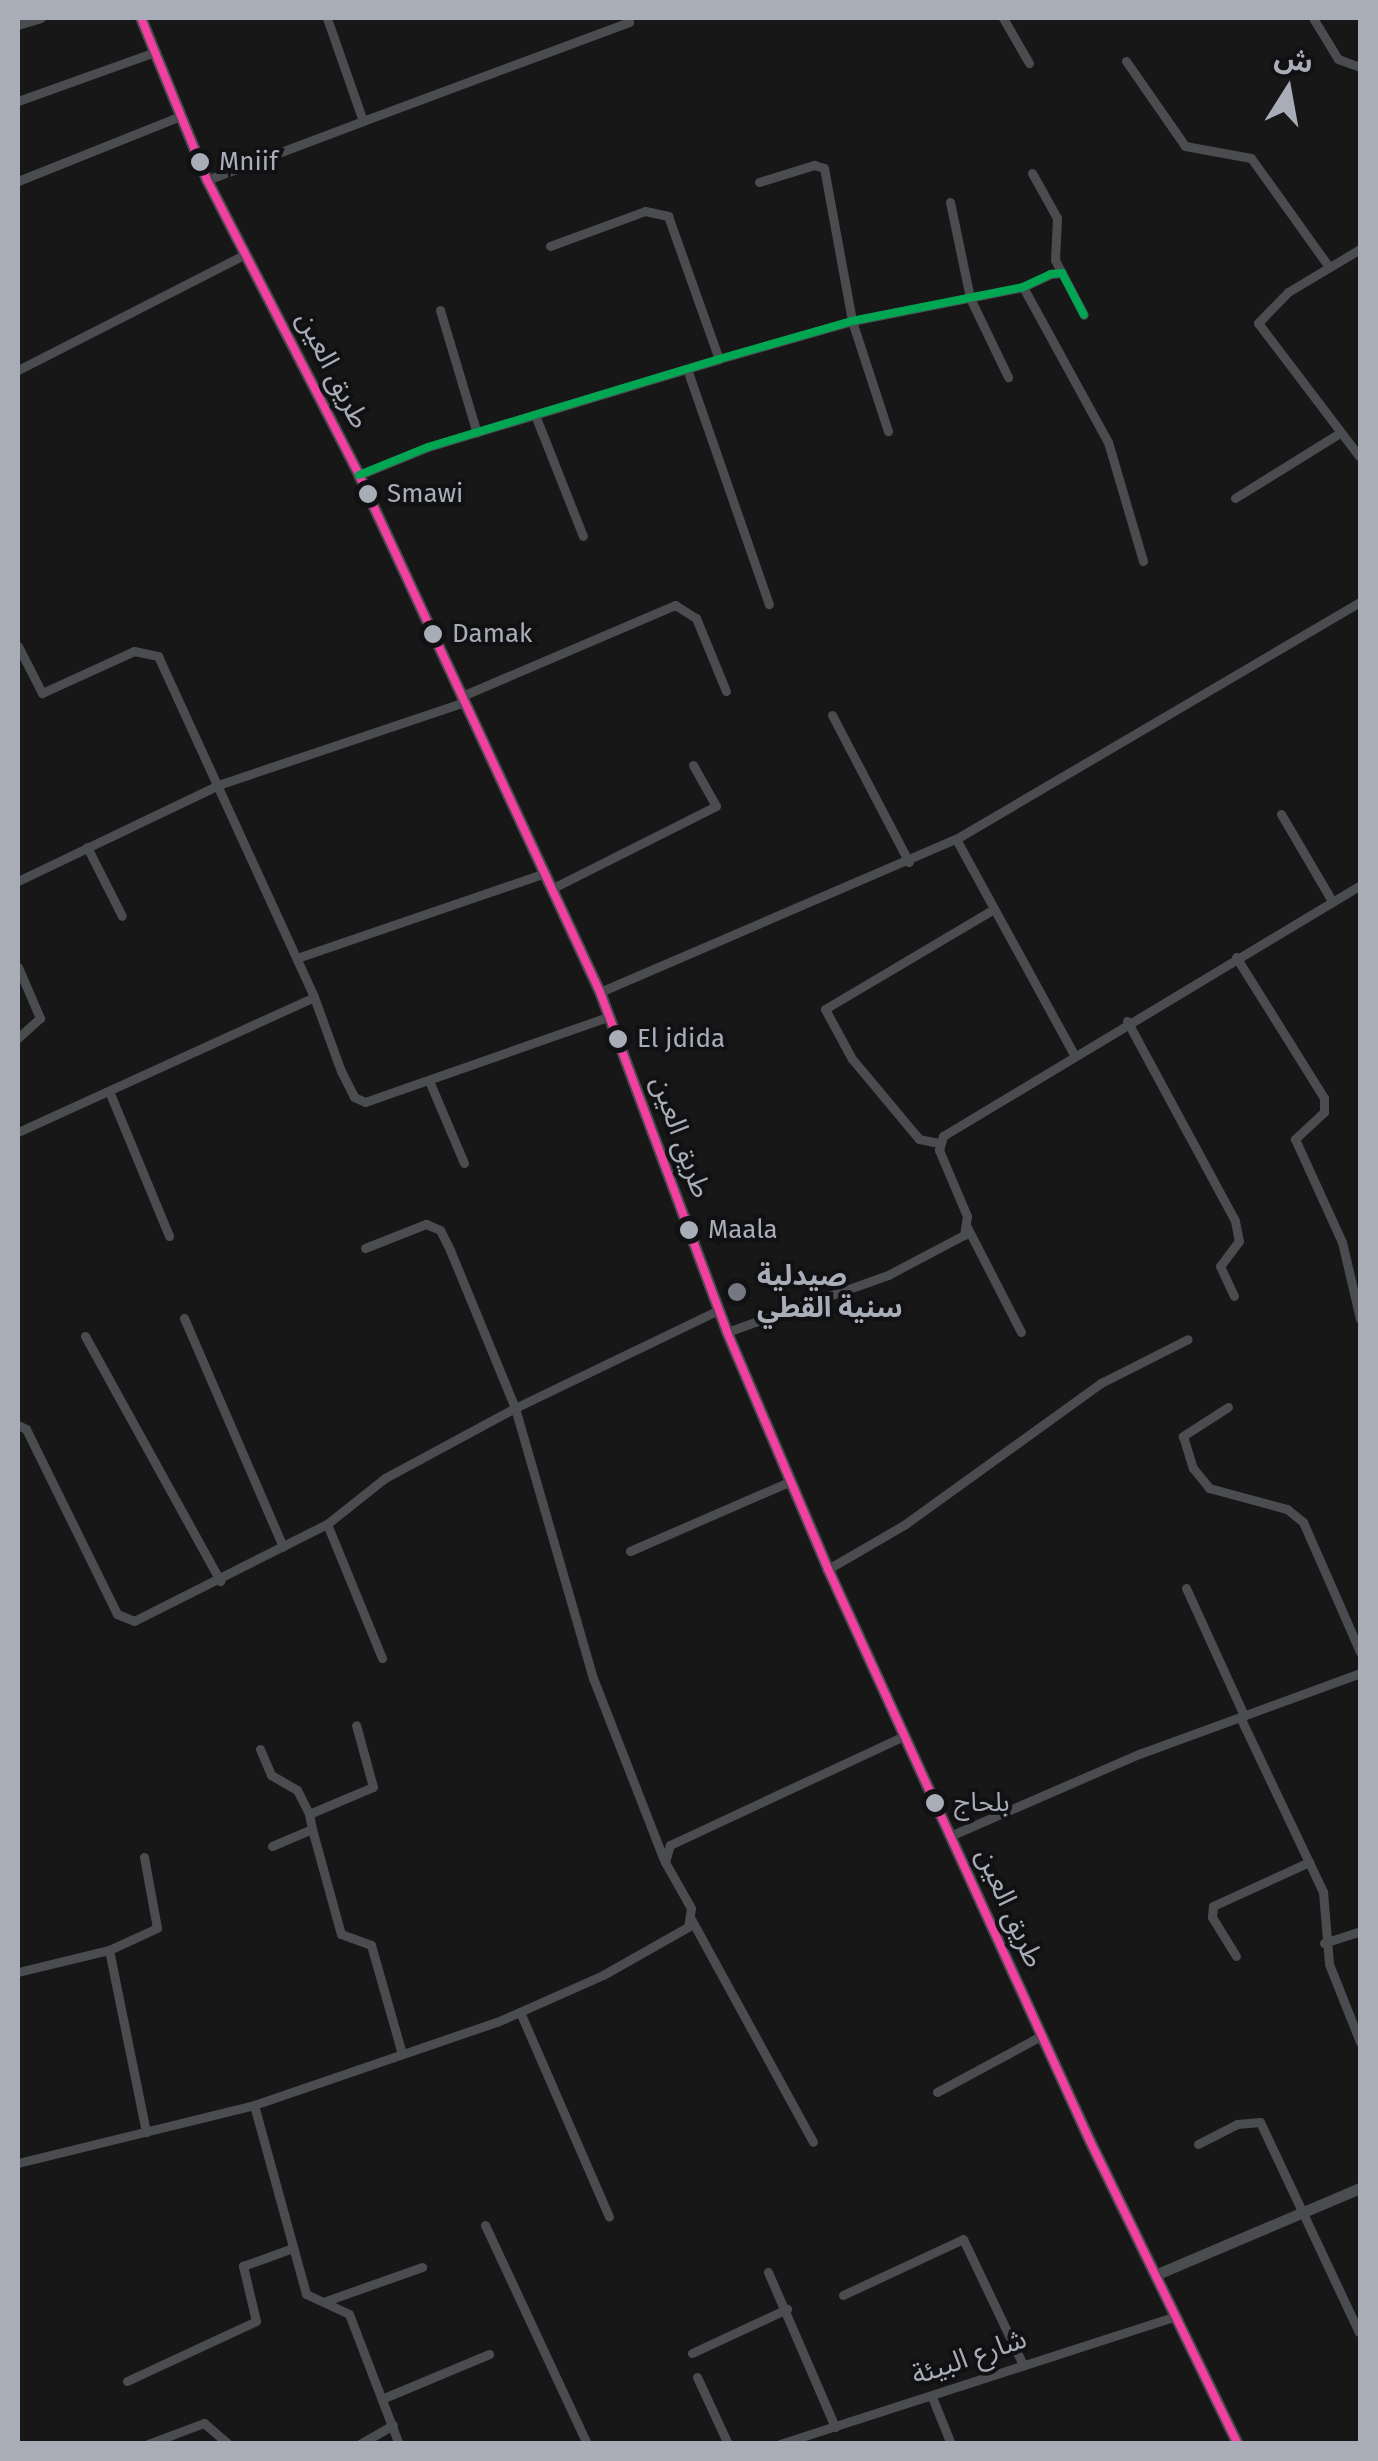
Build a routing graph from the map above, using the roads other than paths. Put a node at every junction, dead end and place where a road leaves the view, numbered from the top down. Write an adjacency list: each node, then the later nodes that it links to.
1 (42, 18): 7 (street)
2 (141, 18): 8 (main road, طريق العين)
3 (327, 18): 14 (street)
4 (1003, 18): 10 (street)
5 (1314, 18): 11 (street)
6 (629, 22): 14 (street)
7 (18, 25)
8 (155, 52): 12 (street); 13 (main road, طريق العين)
9 (1126, 61): 23 (street)
10 (1029, 63)
11 (1360, 67)
12 (18, 102)
13 (178, 117): 16 (main road, طريق العين); 17 (street)
14 (363, 121): 16 (street)
15 (1032, 173): 24 (street)
16 (207, 180): 22 (main road, طريق العين)
17 (18, 181)
18 (759, 182): 29 (street)
19 (950, 202): 26 (street)
20 (550, 246): 30 (street)
21 (1360, 249): 23 (street)
22 (246, 254): 32 (street); 39 (main road, طريق العين)
23 (1328, 267): 37 (street)
24 (1062, 273): 25 (street); 28 (street)
25 (1023, 287): 26 (street); 42 (street)
26 (970, 298): 29 (street); 33 (street)
27 (440, 310): 36 (street)
28 (1084, 315)
29 (852, 321): 30 (street); 35 (street)
30 (719, 359): 31 (street)
31 (687, 368): 34 (street); 44 (street)
32 (18, 370)
33 (1008, 377)
34 (535, 415): 36 (street); 41 (street)
35 (888, 431)
36 (478, 433): 39 (street)
37 (1340, 433): 38 (street); 40 (street)
38 (1360, 457)
39 (358, 475): 47 (main road, طريق العين)
40 (1235, 498)
41 (583, 536)
42 (1143, 561)
43 (1360, 602): 52 (street)
44 (769, 604)
45 (18, 646): 50 (street)
46 (726, 691): 47 (street)
47 (463, 699): 50 (street); 55 (main road, طريق العين)
48 (832, 715): 54 (street)
49 (693, 765): 58 (street)
50 (218, 785): 53 (street); 62 (street)
51 (1281, 814): 59 (street)
52 (956, 839): 54 (street); 60 (street)
53 (88, 847): 56 (street); 61 (street)
54 (909, 862): 65 (street)
55 (546, 874): 58 (main road, طريق العين); 62 (street)
56 (18, 878)
57 (1360, 885): 59 (street)
58 (553, 888): 65 (main road, طريق العين)
59 (1332, 902): 63 (street)
60 (994, 909): 70 (street); 74 (street)
61 (122, 916)
62 (300, 956): 66 (street)
63 (1236, 957): 68 (street); 82 (street)
64 (18, 967): 69 (street)
65 (600, 992): 67 (main road, طريق العين)
66 (314, 997): 71 (street); 72 (street)
67 (610, 1016): 71 (street); 80 (main road, طريق العين)
68 (1127, 1021): 70 (street); 79 (street)
69 (18, 1038)
70 (1073, 1053): 74 (street)
71 (430, 1083): 75 (street)
72 (109, 1091): 73 (street); 77 (street)
73 (18, 1132)
74 (939, 1143): 76 (street)
75 (464, 1163)
76 (967, 1227): 83 (street); 84 (street)
77 (169, 1236)
78 (365, 1248): 88 (street)
79 (1234, 1296)
80 (719, 1310): 83 (main road, طريق العين); 88 (street)
81 (184, 1318): 92 (street)
82 (1360, 1319)
83 (727, 1332): 90 (main road, طريق العين)
84 (1021, 1332)
85 (85, 1336): 95 (street)
86 (1188, 1339): 94 (street)
87 (1228, 1407): 97 (street)
88 (515, 1408): 91 (street); 109 (street)
89 (18, 1425): 95 (street)
90 (790, 1482): 93 (street); 94 (main road, طريق العين)
91 (327, 1524): 92 (street); 98 (street)
92 (283, 1547): 95 (street)
93 (630, 1551)
94 (828, 1570): 102 (main road, طريق العين)
95 (220, 1582)
96 (1186, 1588): 100 (street)
97 (1360, 1652)
98 (382, 1658)
99 (1360, 1673): 100 (street)
100 (1242, 1716): 106 (street); 110 (street)
101 (356, 1725): 104 (street)
102 (904, 1736): 106 (main road, طريق العين); 109 (street)
103 (260, 1749): 104 (street)
104 (309, 1814): 105 (street)
105 (312, 1828): 107 (street); 120 (street)
106 (950, 1836): 118 (main road, طريق العين)
107 (272, 1846)
108 (144, 1857): 114 (street)
109 (666, 1862): 111 (street)
110 (1310, 1862): 113 (street); 115 (street)
111 (691, 1919): 117 (street); 124 (street)
112 (1360, 1930): 113 (street)
113 (1324, 1943): 119 (street)
114 (109, 1950): 116 (street); 123 (street)
115 (1236, 1956)
116 (18, 1972)
117 (520, 2012): 120 (street); 129 (street)
118 (1041, 2036): 121 (street); 134 (main road, طريق العين)
119 (1360, 2042)
120 (402, 2054): 122 (street)
121 (937, 2092)
122 (254, 2105): 123 (street); 131 (street)
123 (146, 2132): 126 (street)
124 (813, 2142)
125 (1198, 2144): 128 (street)
126 (18, 2163)
127 (1360, 2188): 128 (street)
128 (1302, 2210): 134 (street); 139 (street)
129 (609, 2217)
130 (485, 2225): 153 (street)
131 (290, 2249): 136 (street); 144 (street)
132 (422, 2268): 136 (street)
133 (768, 2272): 137 (street)
134 (1155, 2275): 138 (main road, طريق العين)
135 (842, 2295): 142 (street)
136 (324, 2302): 146 (street)
137 (787, 2309): 140 (street); 148 (street)
138 (1174, 2316): 142 (street, شارع البيئة); 157 (main road, طريق العين)
139 (1359, 2332)
140 (692, 2353)
141 (489, 2354): 146 (street)
142 (1023, 2365): 145 (street, شارع البيئة)
143 (697, 2377): 154 (street)
144 (127, 2382)
145 (932, 2397): 148 (street, شارع البيئة); 156 (street)
146 (384, 2398): 147 (street)
147 (393, 2425): 151 (street); 152 (street)
148 (835, 2427): 155 (street, شارع البيئة)
149 (148, 2444): 150 (street)
150 (228, 2444)
151 (360, 2444)
152 (400, 2444)
153 (587, 2444)
154 (728, 2444)
155 (780, 2444)
156 (952, 2444)
157 (1238, 2444)

